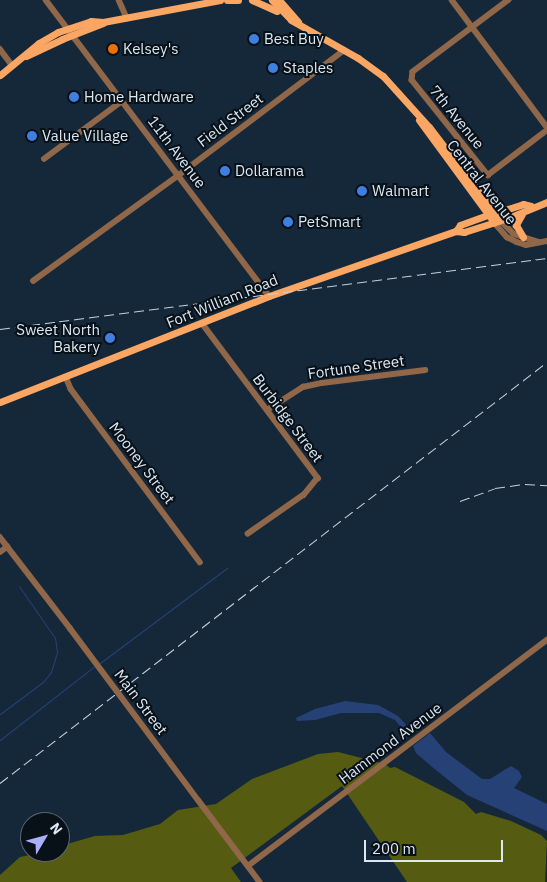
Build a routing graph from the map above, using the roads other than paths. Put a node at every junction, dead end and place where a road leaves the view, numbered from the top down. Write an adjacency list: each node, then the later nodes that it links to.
1 (46, 0): 15 (street, 11th Avenue)
2 (119, 0): 13 (street)
3 (220, 0): 13 (main road)
4 (227, 0): 5 (main road)
5 (238, 0)
6 (252, 0): 12 (main road)
7 (272, 0): 12 (main road, Central Avenue)
8 (279, 0): 12 (main road, Central Avenue)
9 (287, 0): 12 (main road)
10 (452, 0): 14 (street)
11 (508, 0): 14 (street)
12 (286, 13): 17 (main road, Central Avenue)
13 (127, 18): 15 (main road)
14 (473, 27): 21 (street); 21 (street, 7th Avenue)
15 (70, 32): 18 (main road); 20 (street, 11th Avenue)
16 (0, 49): 18 (street)
17 (344, 50): 23 (street, Field Street); 27 (main road, Central Avenue)
18 (13, 66): 19 (main road)
19 (0, 75)
20 (122, 100): 22 (street); 23 (street, 11th Avenue)
21 (547, 128)
22 (44, 159)
23 (179, 175): 32 (street, Field Street); 33 (street, 11th Avenue)
24 (547, 202): 25 (main road, Fort William Road)
25 (531, 206): 26 (main road, Fort William Road); 27 (main road, Fort William Road)
26 (522, 212): 28 (main road, Fort William Road); 30 (main road)
27 (492, 214): 28 (main road, Central Avenue); 29 (main road, Fort William Road)
28 (497, 221): 29 (main road, Fort William Road); 30 (street, Central Avenue); 31 (street, Central Avenue)
29 (456, 230): 33 (main road, Fort William Road)
30 (523, 238): 31 (street, Central Avenue)
31 (544, 242)
32 (33, 281)
33 (270, 296): 34 (main road, Fort William Road)
34 (202, 324): 36 (main road, Fort William Road); 38 (street, Burbidge Street)
35 (424, 370): 38 (street, Fortune Street)
36 (66, 377): 37 (main road, Fort William Road); 43 (street, Mooney Street)
37 (0, 402)
38 (267, 410): 39 (street, Burbidge Street)
39 (248, 534)
40 (0, 537): 41 (street, Main Street)
41 (7, 547): 42 (street); 45 (street, Main Street, bridge)
42 (0, 552)
43 (200, 562)
44 (547, 640): 45 (street, Hammond Avenue)
45 (248, 866): 46 (street, Main Street)
46 (260, 882)

